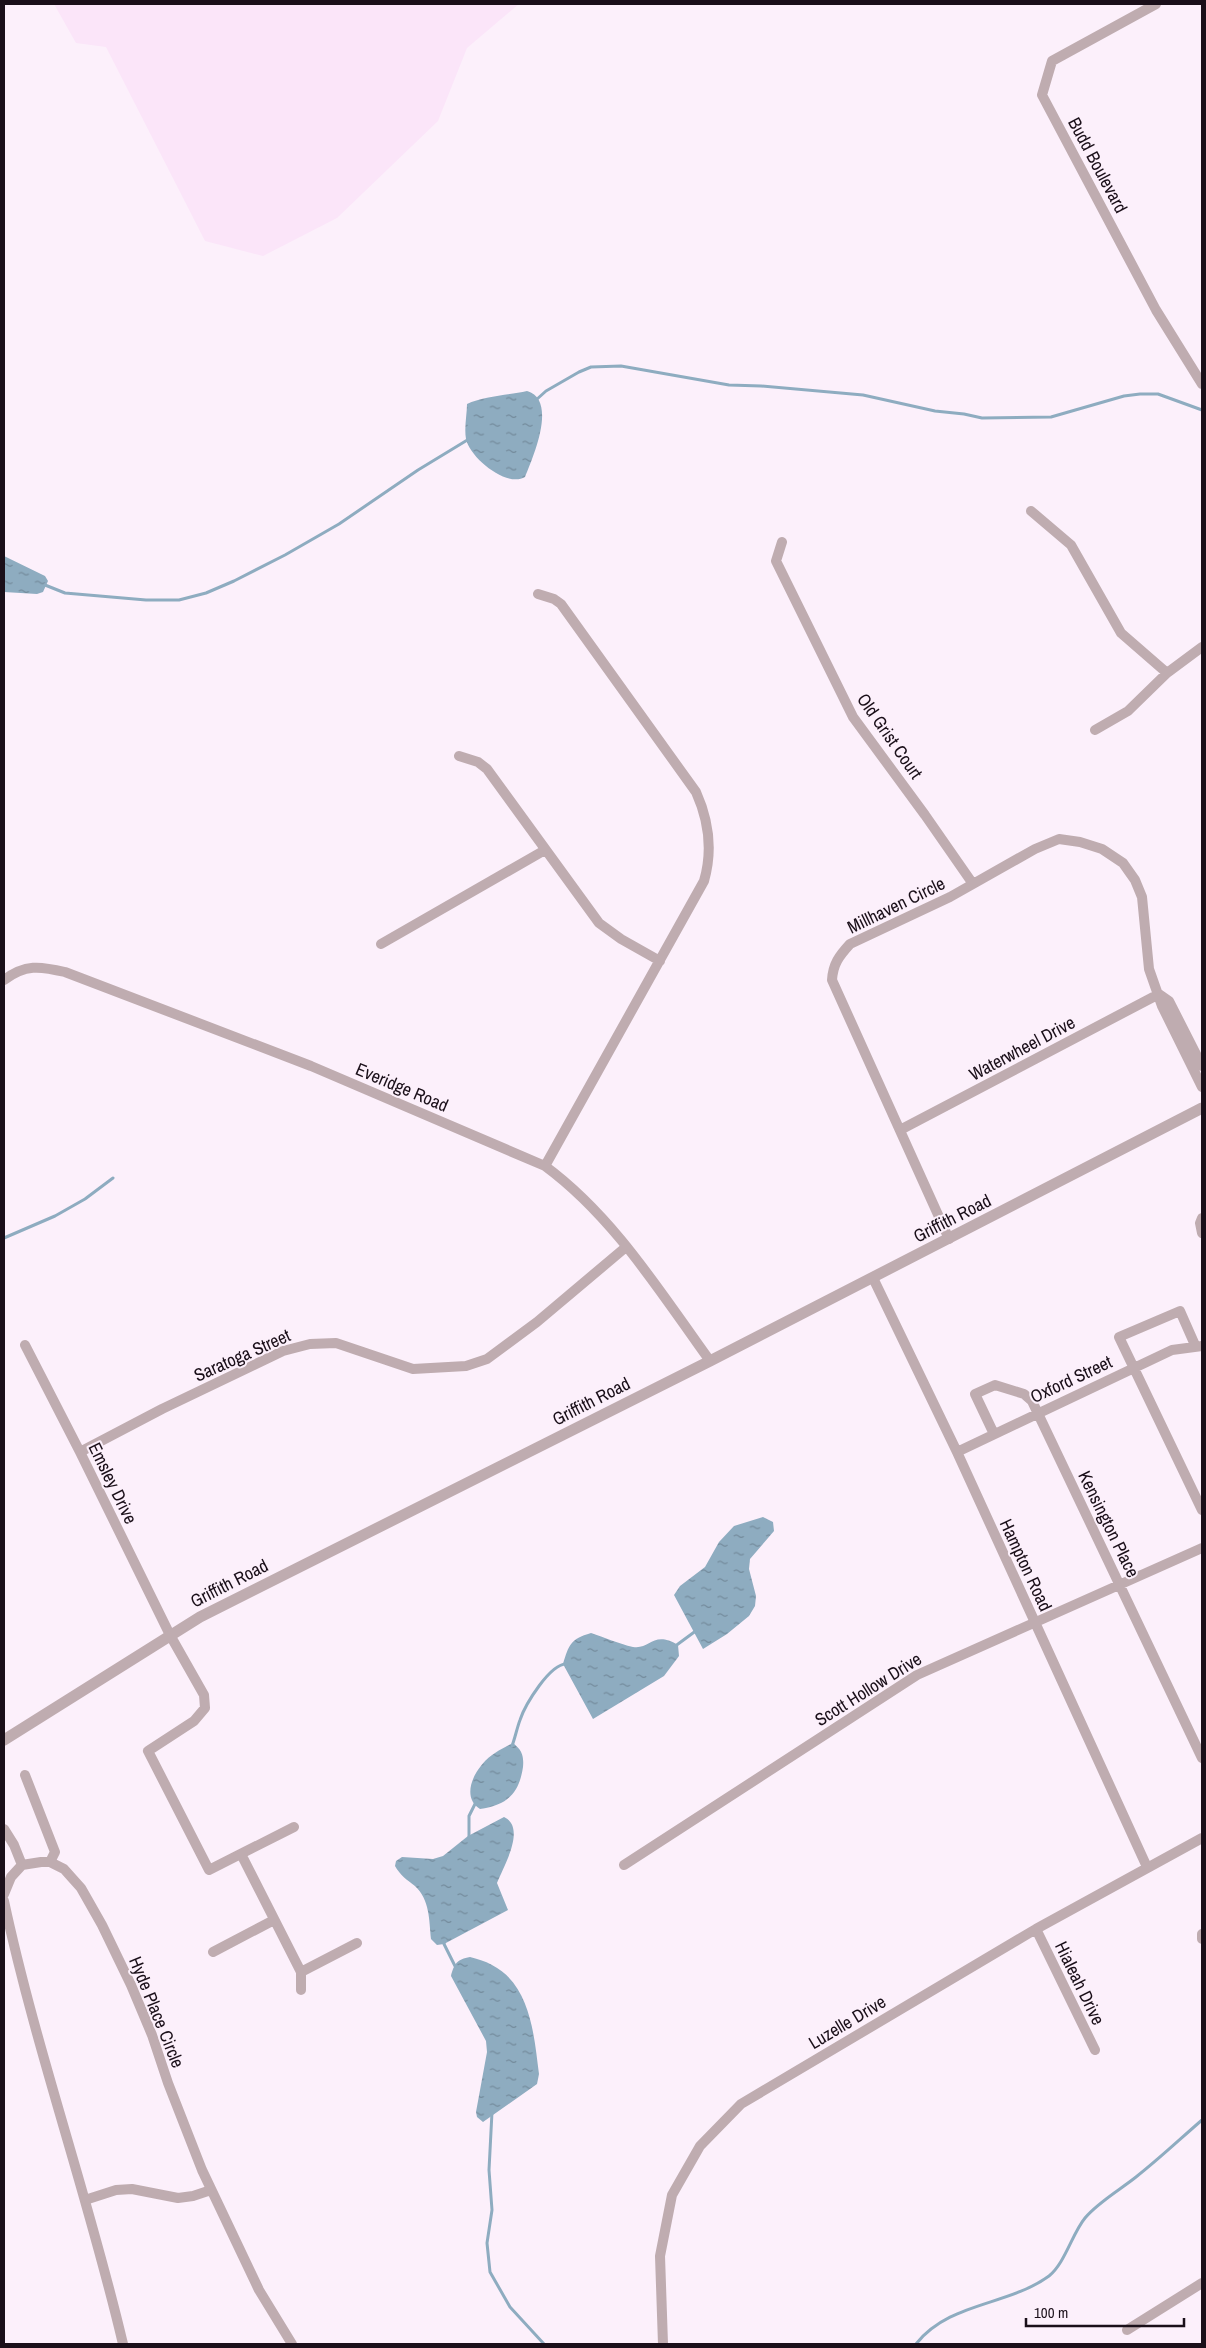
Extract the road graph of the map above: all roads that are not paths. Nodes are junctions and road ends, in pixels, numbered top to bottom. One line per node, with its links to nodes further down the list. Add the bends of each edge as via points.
1 (1156, 4): 2 (street, Budd Boulevard, via 1052,61 1042,95 1156,310)
2 (1202, 384)
3 (1031, 511): 7 (street, via 1071,545 1121,633)
4 (782, 542): 11 (street, Old Grist Court, via 776,561 853,717)
5 (538, 594): 13 (street, via 561,604 696,792 704,809 710,841 707,870)
6 (1202, 647): 7 (street)
7 (1167, 673): 8 (street, via 1128,711)
8 (1095, 730)
9 (458, 756): 10 (street, via 478,762 487,769)
10 (545, 850): 12 (street); 13 (street, via 606,930)
11 (972, 884): 15 (street, Millhaven Circle, via 1059,839 1102,849 1122,863 1135,880 1142,897 1149,968); 19 (street, Millhaven Circle, via 850,944 838,956 833,968 832,980)
12 (381, 944)
13 (660, 961): 20 (street)
14 (4, 980): 20 (street, Everidge Road, via 16,971 40,966 64,972 311,1066)
15 (1159, 994): 16 (street, Millhaven Circle, via 1169,1001); 17 (street, Millhaven Circle); 19 (street, Waterwheel Drive)
16 (1202, 1066)
17 (1202, 1087)
18 (1202, 1108): 23 (street, Griffith Road)
19 (900, 1130): 23 (street, Millhaven Circle)
20 (545, 1166): 24 (street, Everidge Road, via 572,1186)
21 (1202, 1218): 22 (street)
22 (1202, 1233)
23 (949, 1239): 25 (street, Griffith Road)
24 (626, 1247): 28 (street, Everidge Road); 32 (street, Saratoga Street, via 537,1322 487,1359 466,1366 412,1369 336,1344 310,1344 283,1351)
25 (873, 1278): 28 (street, Griffith Road); 33 (street, Hampton Road)
26 (25, 1345): 32 (street, Emsley Drive)
27 (1198, 1345): 29 (street, Oxford Street, via 1172,1350); 29 (street, via 1180,1311 1120,1337)
28 (710, 1361): 38 (street, Griffith Road)
29 (1134, 1367): 30 (street, Oxford Street); 34 (street)
30 (1037, 1413): 31 (street, Oxford Street); 31 (street, Kensington Place, via 1032,1400 1007,1388 995,1385 975,1394); 36 (street, Kensington Place)
31 (994, 1434): 33 (street, Oxford Street)
32 (80, 1452): 38 (street, Emsley Drive)
33 (956, 1452): 37 (street, Hampton Road)
34 (1202, 1510)
35 (1202, 1548): 36 (street, Scott Hollow Drive)
36 (1121, 1584): 37 (street, Scott Hollow Drive); 40 (street, Kensington Place)
37 (1035, 1622): 48 (street, Scott Hollow Drive, via 917,1675); 49 (street, Hampton Road)
38 (170, 1635): 39 (street, Griffith Road); 45 (street, Emsley Drive, via 204,1695 205,1708 194,1721 148,1751 209,1870)
39 (4, 1740)
40 (1202, 1758)
41 (25, 1775): 46 (street, via 55,1852)
42 (294, 1827): 45 (street)
43 (4, 1829): 47 (street)
44 (1202, 1838): 49 (street, Luzelle Drive)
45 (241, 1854): 52 (street)
46 (50, 1862): 47 (street); 61 (street, Hyde Place Circle, via 64,1869 81,1888 102,1925 152,2035)
47 (22, 1865): 50 (street)
48 (624, 1865)
49 (1147, 1867): 53 (street, Luzelle Drive)
50 (5, 1889)
51 (4, 1900): 62 (street, via 44,2061)
52 (274, 1920): 57 (street); 58 (street)
53 (1036, 1929): 60 (street, Hialeah Drive); 67 (street, Luzelle Drive, via 741,2104 700,2146 672,2195 660,2256)
54 (1202, 1934): 55 (street)
55 (1202, 1939)
56 (357, 1943): 58 (street)
57 (213, 1952)
58 (301, 1972): 59 (street)
59 (301, 1990)
60 (1095, 2050)
61 (211, 2190): 62 (street, via 178,2198 132,2189 116,2190); 66 (street, Hyde Place Circle, via 259,2290)
62 (85, 2200): 65 (street)
63 (1202, 2283): 64 (street)
64 (1126, 2330)
65 (123, 2344)
66 (292, 2344)
67 (664, 2344)

